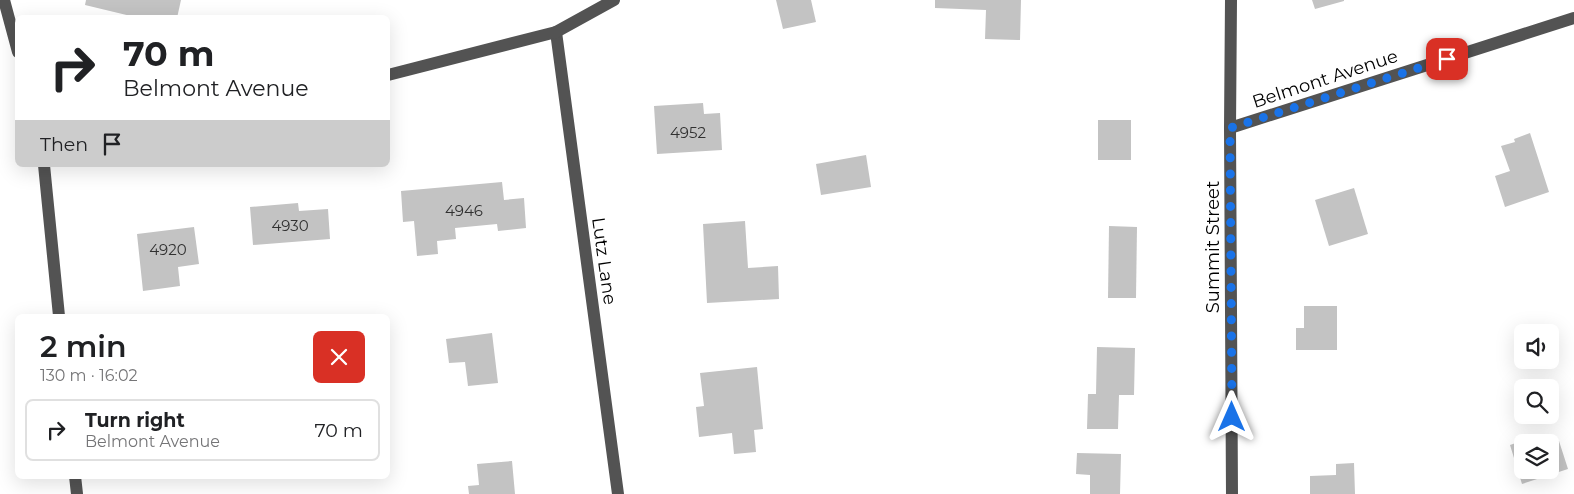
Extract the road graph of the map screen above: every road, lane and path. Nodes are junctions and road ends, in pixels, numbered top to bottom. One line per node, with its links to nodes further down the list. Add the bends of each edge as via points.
1 (4, 0): 6 (street)
2 (614, 0): 5 (street)
3 (1231, 0): 8 (street, Summit Street)
4 (1574, 18): 8 (street, Belmont Avenue)
5 (556, 32): 7 (street); 13 (street, Lutz Lane)
6 (15, 41)
7 (390, 74)
8 (1230, 128): 14 (street, Summit Street)
9 (44, 167): 10 (street)
10 (59, 314)
11 (75, 479): 12 (street)
12 (77, 494)
13 (618, 494)
14 (1232, 494)

